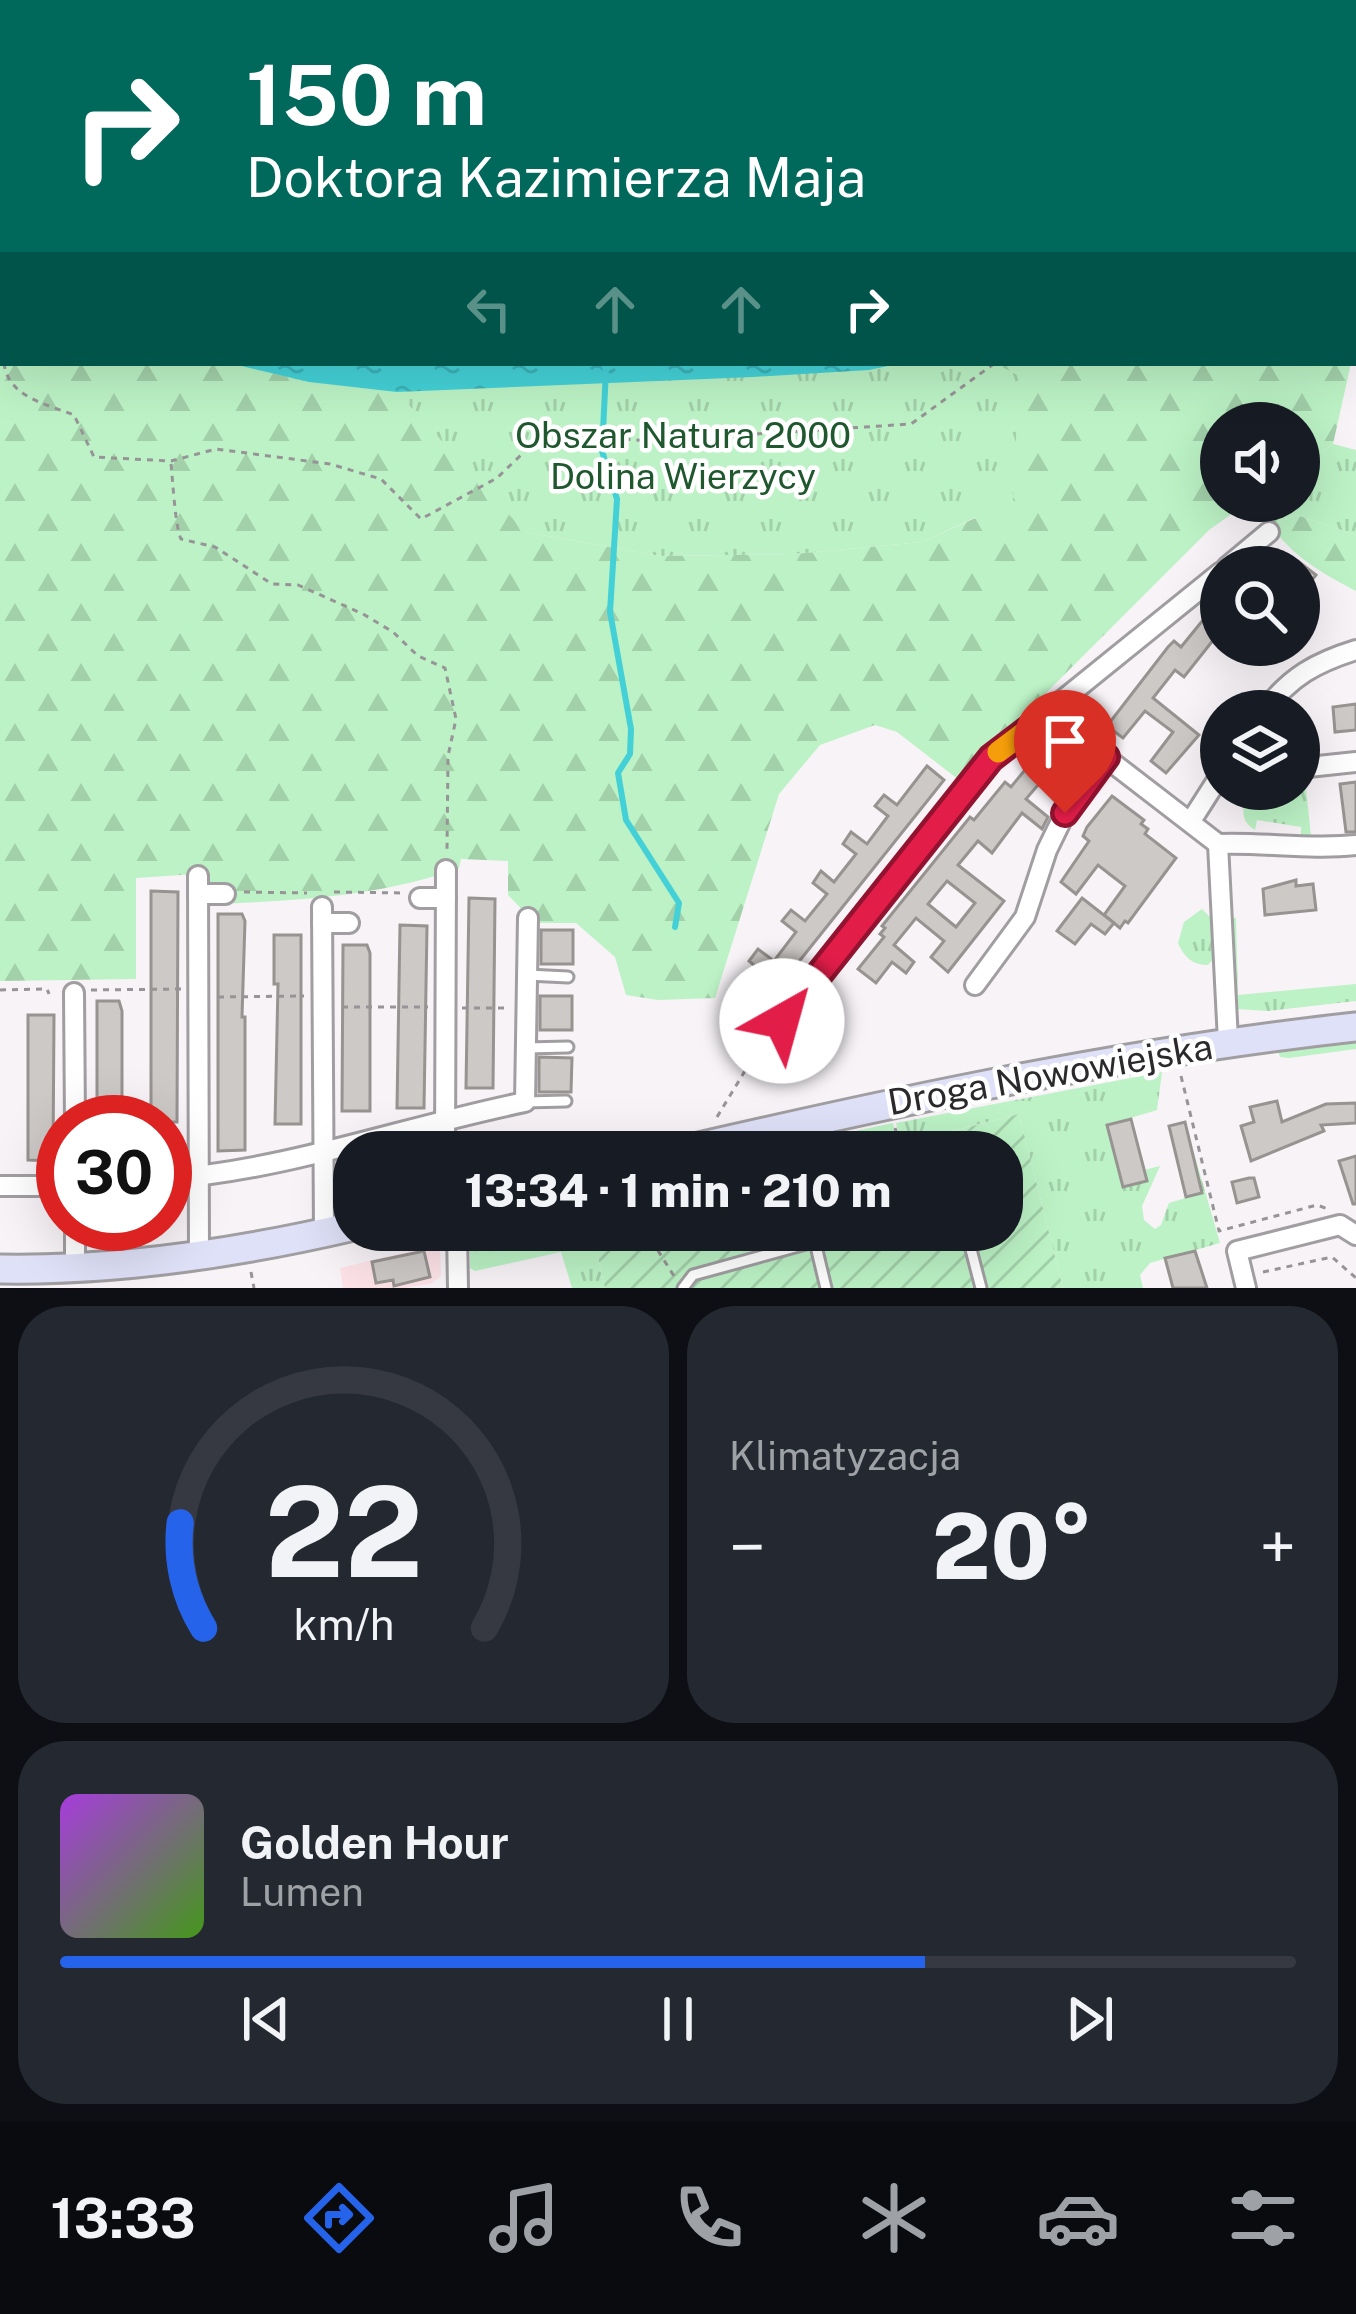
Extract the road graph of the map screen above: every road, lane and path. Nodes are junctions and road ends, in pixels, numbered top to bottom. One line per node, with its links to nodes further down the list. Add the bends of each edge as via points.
1 (3, 366): 3 (path, via 18,391 74,416 94,457)
2 (991, 366): 3 (path, via 911,424 648,441 545,432 497,478 421,519 381,479 330,464 216,449)
3 (171, 461): 17 (path, via 182,539 214,547 272,584 298,585 363,614 446,668 456,719)
4 (1269, 532): 5 (street)
5 (1252, 546)
6 (1200, 589): 9 (street)
7 (1356, 650): 8 (street, via 1316,662)
8 (1280, 690)
9 (1054, 710): 10 (street); 33 (street, via 991,758)
10 (1106, 757): 14 (street); 25 (street, via 1065,813 1024,916)
11 (1356, 762): 12 (street)
12 (1320, 766)
13 (1200, 806): 14 (street)
14 (1191, 820): 15 (street)
15 (1218, 844): 16 (street); 35 (street)
16 (1356, 845)
17 (446, 870): 20 (street)
18 (225, 894): 28 (street, via 198,885)
19 (420, 898): 20 (street)
20 (446, 898): 31 (street)
21 (528, 918): 23 (street)
22 (349, 923): 30 (street, via 322,915)
23 (527, 976): 24 (lane); 32 (street)
24 (568, 977)
25 (975, 985)
26 (0, 990): 29 (path)
27 (79, 993): 28 (path); 29 (street); 39 (street)
28 (199, 993): 30 (path); 50 (street)
29 (49, 994)
30 (322, 1001): 31 (path); 48 (street)
31 (446, 1007): 32 (path); 43 (street)
32 (527, 1008): 37 (street)
33 (782, 1021): 44 (path)
34 (1356, 1027): 35 (street, Droga Nowowiejska)
35 (1228, 1042): 46 (street, Droga Nowowiejska, via 994,1081)
36 (568, 1046): 37 (lane)
37 (526, 1048): 41 (street)
38 (1180, 1070): 53 (path, via 1220,1231 1317,1205)
39 (76, 1095)
40 (566, 1101): 41 (lane)
41 (525, 1102): 43 (street)
42 (893, 1120): 47 (path)
43 (445, 1123): 45 (street); 48 (street)
44 (713, 1123)
45 (445, 1131)
46 (771, 1131)
47 (896, 1131)
48 (322, 1151): 50 (street); 55 (street)
49 (192, 1177): 50 (street)
50 (199, 1177): 63 (street)
51 (0, 1186): 52 (street)
52 (36, 1186)
53 (1342, 1215)
54 (333, 1231): 55 (street)
55 (324, 1233): 63 (street)
56 (1356, 1235): 68 (street, via 1340,1225 1237,1251)
57 (75, 1251): 64 (street)
58 (456, 1251): 69 (street)
59 (659, 1251): 71 (path)
60 (782, 1251): 71 (lane, via 693,1276)
61 (816, 1251): 72 (lane)
62 (971, 1251): 73 (lane)
63 (199, 1256): 64 (street)
64 (75, 1267): 65 (street)
65 (0, 1269)
66 (251, 1270): 70 (path)
67 (1356, 1278): 68 (path, via 1332,1258)
68 (1245, 1282)
69 (454, 1287)
70 (254, 1288)
71 (682, 1288)
72 (826, 1288)
73 (981, 1288)

